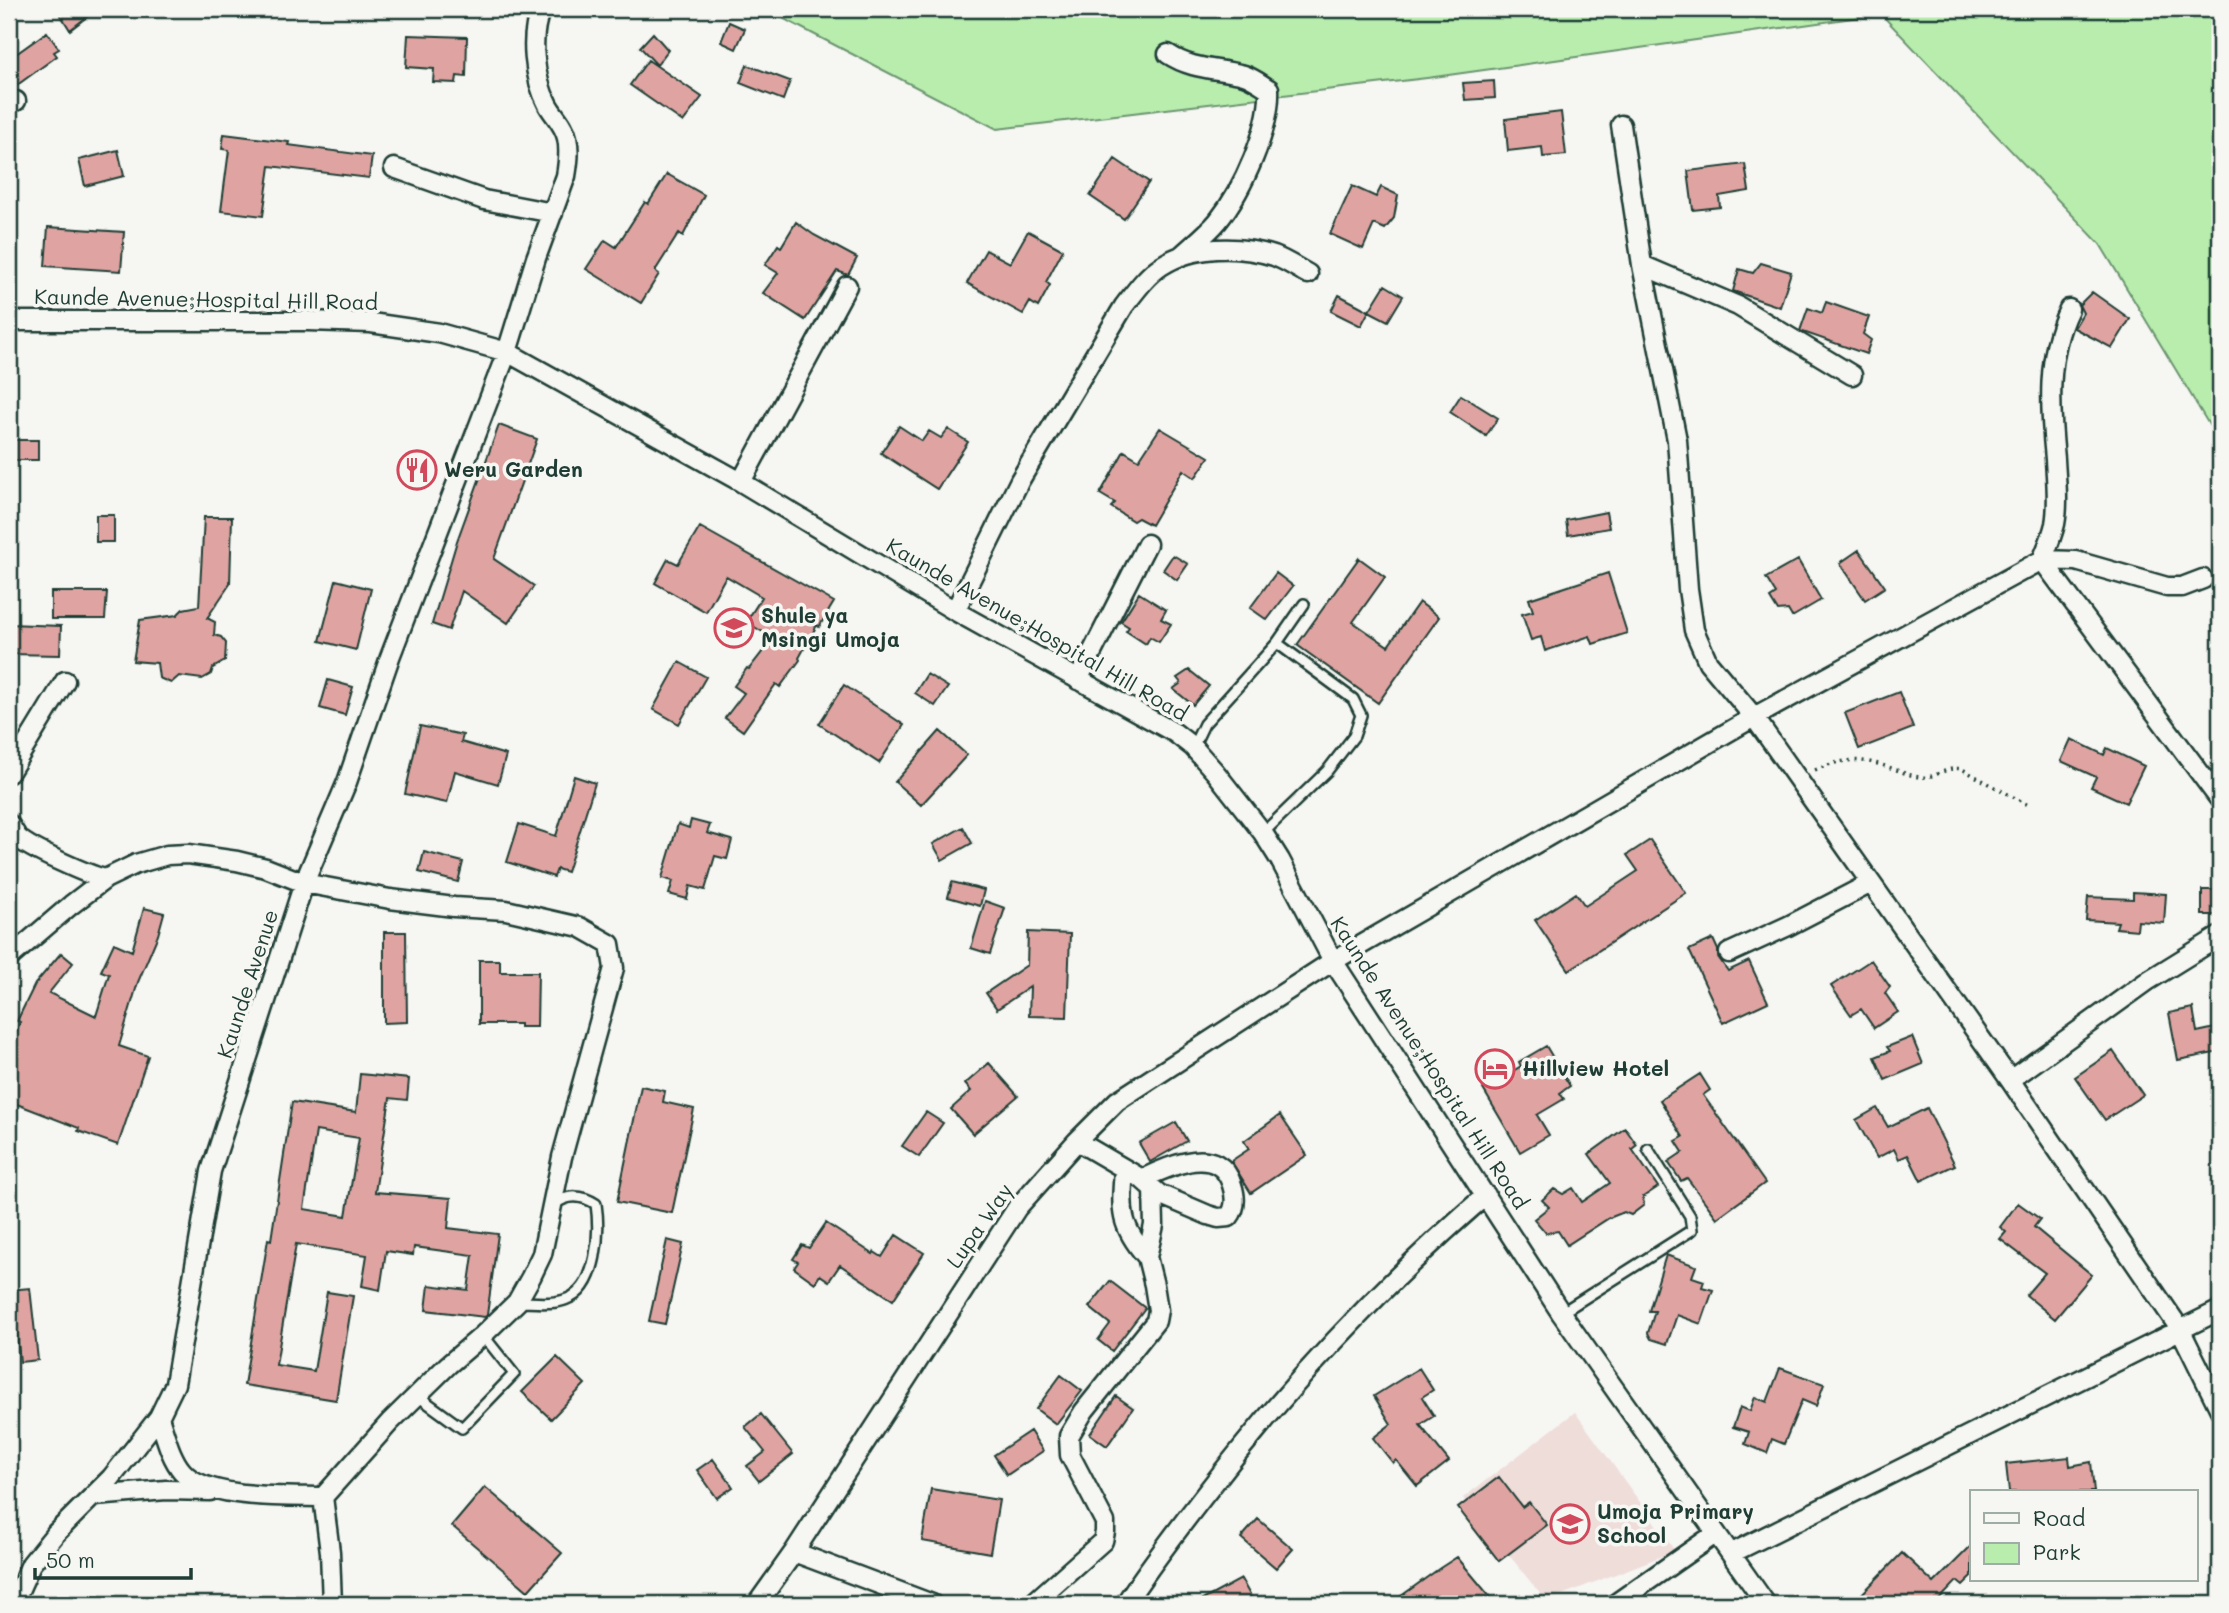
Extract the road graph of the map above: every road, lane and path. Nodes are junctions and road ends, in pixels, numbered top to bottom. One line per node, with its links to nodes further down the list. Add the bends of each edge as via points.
1 (541, 9): 5 (street, Kaunde Avenue, via 536,21 535,59 548,105 567,136 568,152 566,176)
2 (1168, 54): 6 (street, via 1194,67 1247,76 1269,89 1270,102 1255,153 1236,192 1218,221)
3 (1621, 125): 7 (street)
4 (394, 168): 5 (street, via 484,200)
5 (553, 212): 12 (street, Kaunde Avenue)
6 (1179, 257): 8 (street, via 1235,248 1274,256); 19 (street, via 1161,266 1124,306 1020,481)
7 (1642, 265): 13 (street, via 1738,306); 23 (street, via 1677,440 1694,630 1709,662)
8 (1308, 274)
9 (847, 286): 14 (street)
10 (2069, 309): 16 (street, via 2053,361 2050,396 2056,522)
11 (9, 321): 12 (street, Kaunde Avenue;Hospital Hill Road, via 371,323 439,333)
12 (507, 352): 14 (street, Kaunde Avenue;Hospital Hill Road); 32 (street, Kaunde Avenue, via 347,782)
13 (1852, 375)
14 (741, 482): 19 (street, Kaunde Avenue;Hospital Hill Road)
15 (1147, 544): 21 (street)
16 (2042, 560): 17 (street, via 2076,561 2167,587); 23 (street, Lupa Way); 27 (street)
17 (2203, 579)
18 (1304, 604): 20 (lane)
19 (955, 611): 21 (street, Kaunde Avenue;Hospital Hill Road)
20 (1277, 643): 24 (lane, via 1204,724); 30 (lane, via 1353,699 1361,715 1354,736 1327,771)
21 (1078, 680): 24 (street, Kaunde Avenue;Hospital Hill Road)
22 (65, 681): 25 (street)
23 (1754, 717): 26 (street); 37 (street, Lupa Way)
24 (1193, 747): 30 (street, Kaunde Avenue;Hospital Hill Road)
25 (9, 773)
26 (1796, 777): 28 (path, via 1846,760 1869,761 1918,777 1962,769); 33 (street)
27 (2220, 800)
28 (2030, 806)
29 (9, 824): 31 (street, via 19,839 35,849)
30 (1263, 833): 37 (street, Kaunde Avenue;Hospital Hill Road)
31 (105, 879): 32 (street, via 136,864 188,854 266,868); 36 (street)
32 (304, 883): 44 (street, via 441,906 506,910 580,927 610,944 614,968); 53 (street, Kaunde Avenue, via 211,1171 175,1384)
33 (1871, 883): 35 (street); 38 (street)
34 (2220, 936): 38 (street)
35 (1729, 953)
36 (9, 958)
37 (1333, 961): 39 (street, Lupa Way, via 1117,1101); 43 (street, Kaunde Avenue;Hospital Hill Road)
38 (2010, 1080): 49 (street)
39 (1077, 1141): 41 (street); 58 (street, Lupa Way, via 1017,1208)
40 (1648, 1149): 48 (lane, via 1690,1216 1692,1230)
41 (1124, 1169): 42 (street); 45 (street, via 1123,1222)
42 (1147, 1184): 42 (street, via 1218,1218 1229,1217 1234,1210 1230,1179 1224,1169 1206,1159 1179,1164); 45 (street, via 1154,1225)
43 (1486, 1195): 48 (street, Kaunde Avenue;Hospital Hill Road); 65 (street, via 1410,1263 1316,1360 1229,1463)
44 (552, 1207): 46 (street, via 542,1254); 46 (lane, via 570,1196 596,1203 596,1254 587,1281 567,1300)
45 (1147, 1257): 64 (street, via 1158,1310 1156,1321 1069,1436 1070,1455 1105,1522 1103,1541)
46 (517, 1302): 50 (street)
47 (2220, 1310): 49 (street)
48 (1561, 1313): 57 (street, Kaunde Avenue;Hospital Hill Road)
49 (2180, 1329): 52 (street); 59 (street)
50 (482, 1335): 51 (street); 51 (lane, via 514,1374 462,1428)
51 (418, 1395): 56 (street)
52 (2220, 1409)
53 (159, 1417): 54 (street, via 183,1473); 55 (street, Kaunde Avenue)
54 (224, 1492): 55 (street); 56 (street)
55 (95, 1496): 60 (street, Kaunde Avenue, via 31,1564)
56 (323, 1497): 61 (street)
57 (1715, 1534): 59 (street, Kaunde Avenue;Hospital Hill Road); 66 (street)
58 (794, 1552): 62 (street, Lupa Way); 63 (street)
59 (1732, 1553): 67 (street, Kaunde Avenue;Hospital Hill Road)
60 (13, 1604)
61 (332, 1604)
62 (757, 1604)
63 (932, 1604)
64 (1032, 1604)
65 (1125, 1604)
66 (1615, 1604)
67 (1766, 1604)

